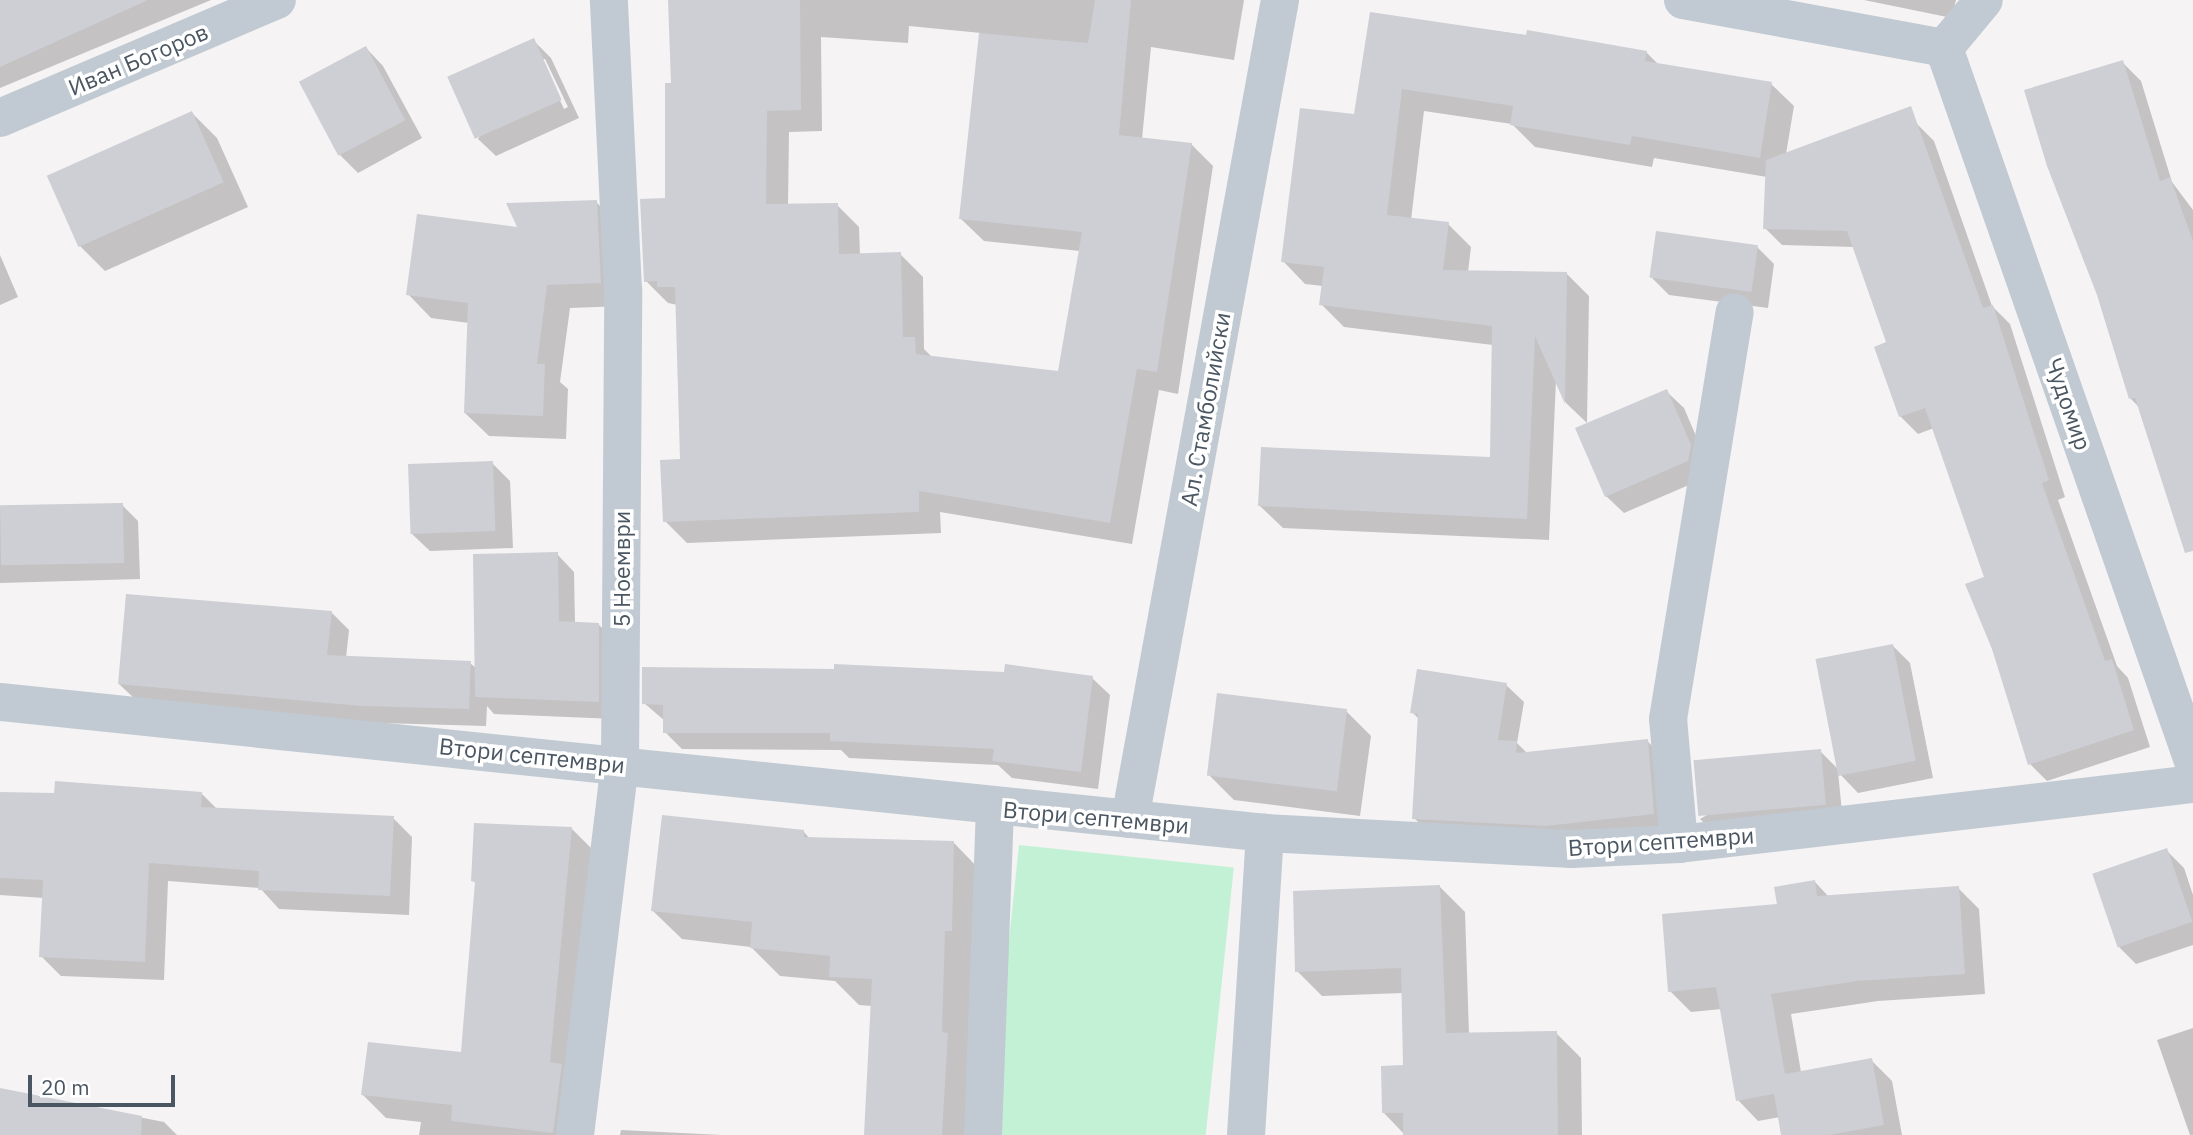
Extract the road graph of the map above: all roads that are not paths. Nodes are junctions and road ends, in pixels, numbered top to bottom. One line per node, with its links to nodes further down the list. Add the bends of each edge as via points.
1 (277, 0): 7 (street, Иван Богоров)
2 (609, 0): 11 (street, 5 Ноември, via 623,290)
3 (1280, 0): 14 (street, Ал. Стамболийски)
4 (1683, 0): 6 (street)
5 (1984, 0): 6 (street)
6 (1944, 48): 10 (street, Чудомир)
7 (0, 118)
8 (1735, 312): 16 (street, via 1668,719)
9 (0, 702): 11 (street, Втори септември)
10 (2193, 761)
11 (620, 764): 13 (street, Втори септември); 17 (street, 5 Ноември)
12 (2193, 784): 16 (street, Втори септември)
13 (995, 808): 14 (street, Втори септември); 18 (street)
14 (1130, 819): 15 (street, Втори септември)
15 (1265, 833): 16 (street, Втори септември, via 1572,849); 19 (street)
16 (1679, 844)
17 (575, 1135)
18 (983, 1135)
19 (1246, 1135)

